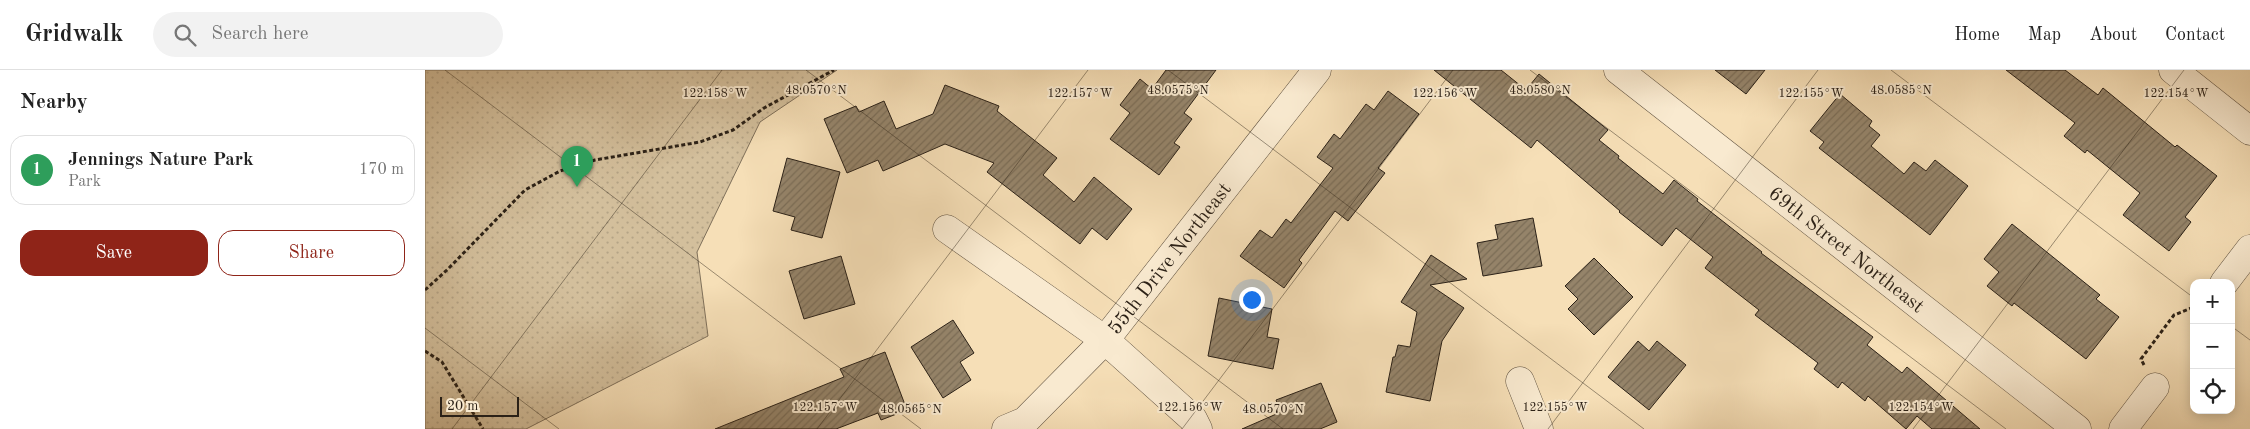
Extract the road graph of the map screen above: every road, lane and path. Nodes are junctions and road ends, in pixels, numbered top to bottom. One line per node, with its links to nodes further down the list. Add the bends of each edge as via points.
1 (835, 70): 9 (path, via 764,108 733,130 701,142 595,160 560,171 525,190)
2 (1317, 70): 11 (street, 55th Drive Northeast)
3 (1618, 70): 19 (street, 69th Street Northeast)
4 (2173, 70): 5 (street)
5 (2250, 131)
6 (947, 229): 11 (street)
7 (2250, 249): 8 (street)
8 (2227, 279)
9 (425, 290)
10 (2190, 309): 14 (path, via 2174,315 2141,359)
11 (1105, 340): 16 (street, 55th Drive Northeast, via 1025,421); 17 (street, via 1193,419)
12 (425, 350): 15 (path, via 442,362)
13 (1520, 381): 18 (street)
14 (2155, 387): 20 (street)
15 (483, 429)
16 (1007, 429)
17 (1198, 429)
18 (1539, 429)
19 (2077, 429)
20 (2123, 429)

